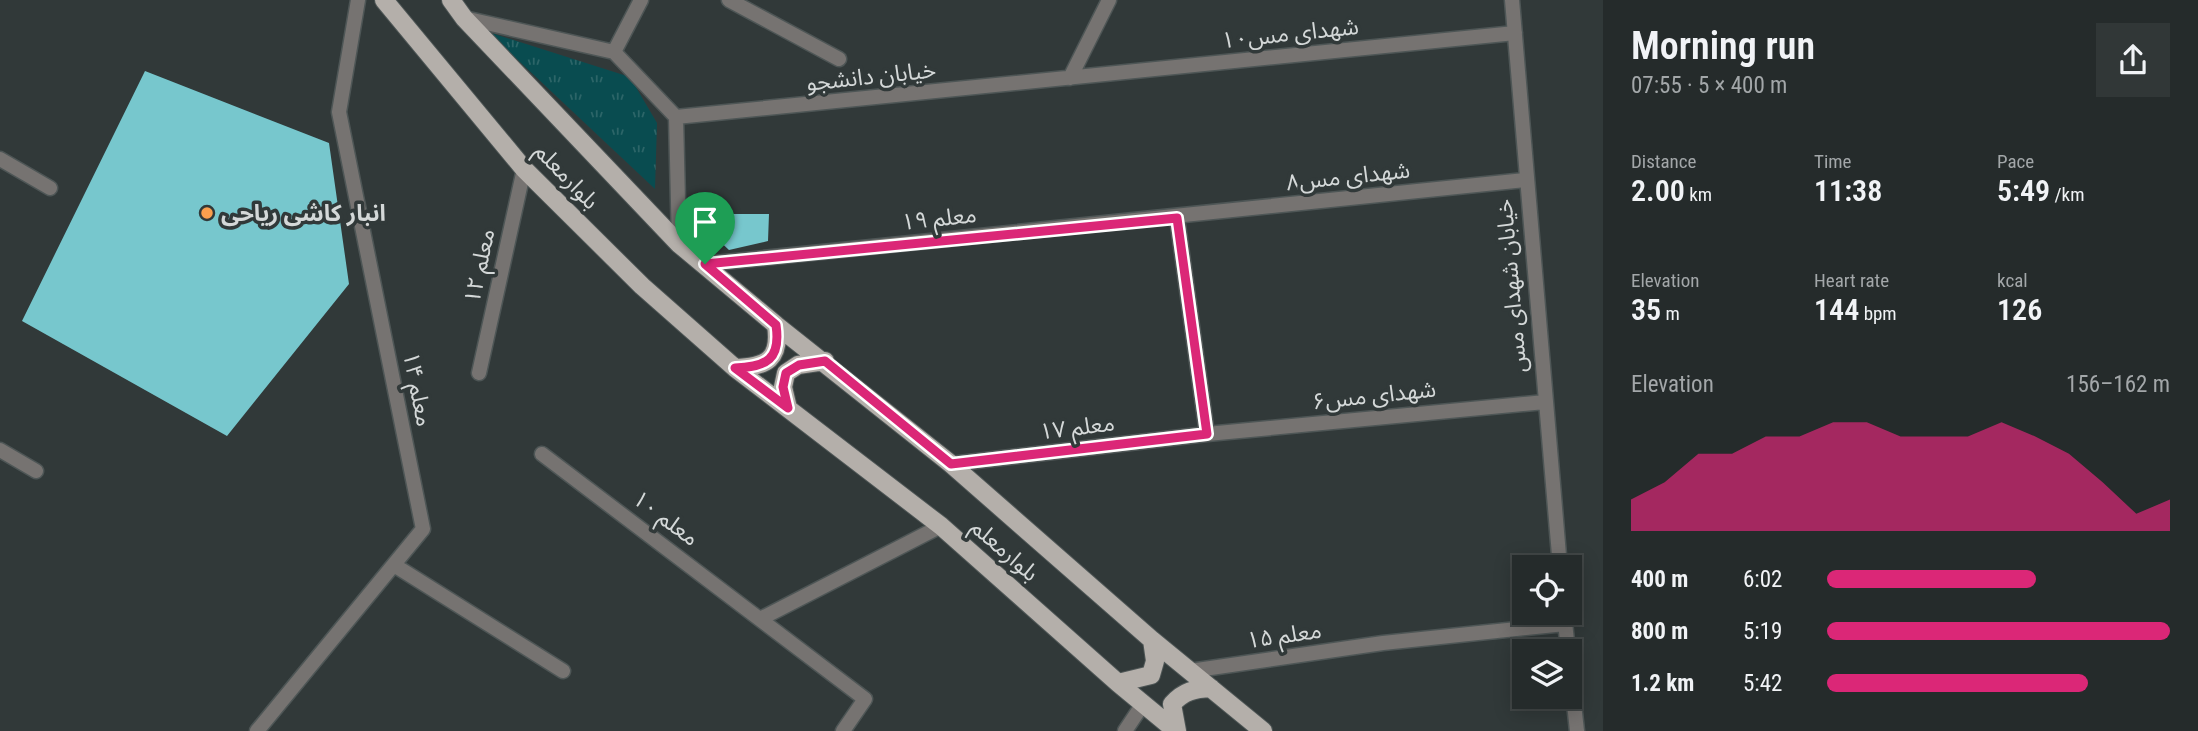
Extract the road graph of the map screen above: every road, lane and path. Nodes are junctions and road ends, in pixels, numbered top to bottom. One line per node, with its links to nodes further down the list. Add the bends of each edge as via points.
1 (358, 0): 34 (street, معلم ۱۴, via 339,112 423,529)
2 (384, 0): 15 (main road, بلوارمعلم)
3 (451, 0): 8 (main road, بلوارمعلم)
4 (642, 0): 10 (street)
5 (729, 0): 11 (street)
6 (1109, 0): 12 (street)
7 (1512, 0): 9 (street, خیابان شهدای مس)
8 (464, 18): 10 (street); 19 (main road, بلوارمعلم)
9 (1515, 33): 12 (street, شهدای مس۱۰); 16 (street, خیابان شهدای مس)
10 (614, 52): 13 (street)
11 (839, 59)
12 (1070, 78): 13 (street, خیابان دانشجو)
13 (676, 117): 19 (street)
14 (0, 159): 17 (street)
15 (524, 169): 23 (main road, بلوارمعلم, via 642,286); 24 (street, معلم ۱۲)
16 (1525, 180): 18 (street, شهدای مس۸); 25 (street, خیابان شهدای مس)
17 (50, 188)
18 (1177, 218): 20 (street, معلم ۱۹); 27 (street)
19 (679, 244): 20 (main road, بلوارمعلم)
20 (705, 264): 21 (main road, بلوارمعلم)
21 (776, 325): 22 (main road, بلوارمعلم); 23 (main road, via 779,344 768,361 757,367)
22 (825, 361): 26 (main road, via 799,365 786,373 783,387); 30 (main road, بلوارمعلم)
23 (735, 368): 26 (main road, بلوارمعلم)
24 (479, 373)
25 (1545, 402): 27 (street, شهدای مس۶); 33 (street, خیابان شهدای مس)
26 (788, 408): 32 (main road, بلوارمعلم)
27 (1207, 434): 30 (street, معلم ۱۷)
28 (0, 450): 31 (street)
29 (542, 454): 35 (street, معلم ۱۰)
30 (951, 464): 37 (main road, بلوارمعلم)
31 (36, 471)
32 (941, 526): 35 (street); 40 (main road, بلوارمعلم)
33 (1559, 555)
34 (394, 565): 38 (street); 44 (street, معلم ۱۴)
35 (762, 618): 45 (street, معلم ۱۰, via 865,699)
36 (1513, 625): 39 (street, معلم ۱۵)
37 (1152, 640): 39 (main road, بلوارمعلم); 40 (main road, via 1155,661 1151,675)
38 (563, 671)
39 (1190, 671): 41 (main road, بلوارمعلم)
40 (1118, 683): 42 (main road, بلوارمعلم)
41 (1211, 688): 47 (main road, بلوارمعلم, via 1181,694 1172,704); 48 (main road, بلوارمعلم)
42 (1143, 704): 46 (street); 47 (main road, بلوارمعلم)
43 (1575, 709): 49 (street)
44 (257, 731)
45 (843, 731)
46 (1125, 731)
47 (1176, 731)
48 (1263, 731)
49 (1577, 731)

